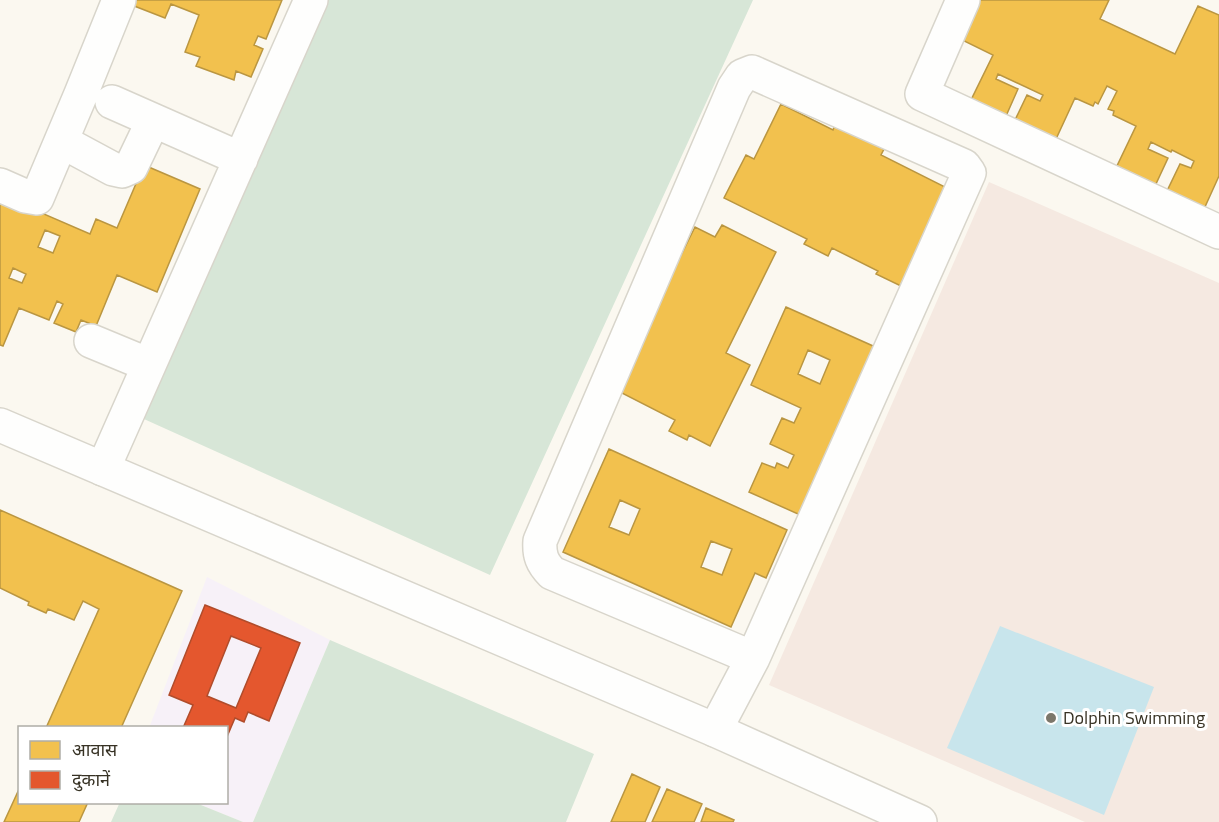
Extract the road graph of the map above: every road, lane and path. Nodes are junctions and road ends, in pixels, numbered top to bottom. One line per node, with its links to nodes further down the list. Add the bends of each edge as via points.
1 (119, 0): 6 (street)
2 (311, 0): 7 (street)
3 (963, 0): 9 (street, via 922,94)
4 (112, 102): 5 (street)
5 (153, 121): 6 (street, via 131,167 122,171); 7 (street)
6 (61, 141): 8 (street, via 37,198)
7 (241, 159): 11 (street)
8 (0, 185)
9 (1219, 232)
10 (91, 341): 11 (street)
11 (148, 365): 13 (street)
12 (0, 425): 13 (street)
13 (103, 469): 15 (street)
14 (753, 658): 14 (street, via 969,173 964,166 752,72 742,76 734,88 540,541 539,555 552,573); 15 (street)
15 (715, 730): 16 (street)
16 (920, 822)

